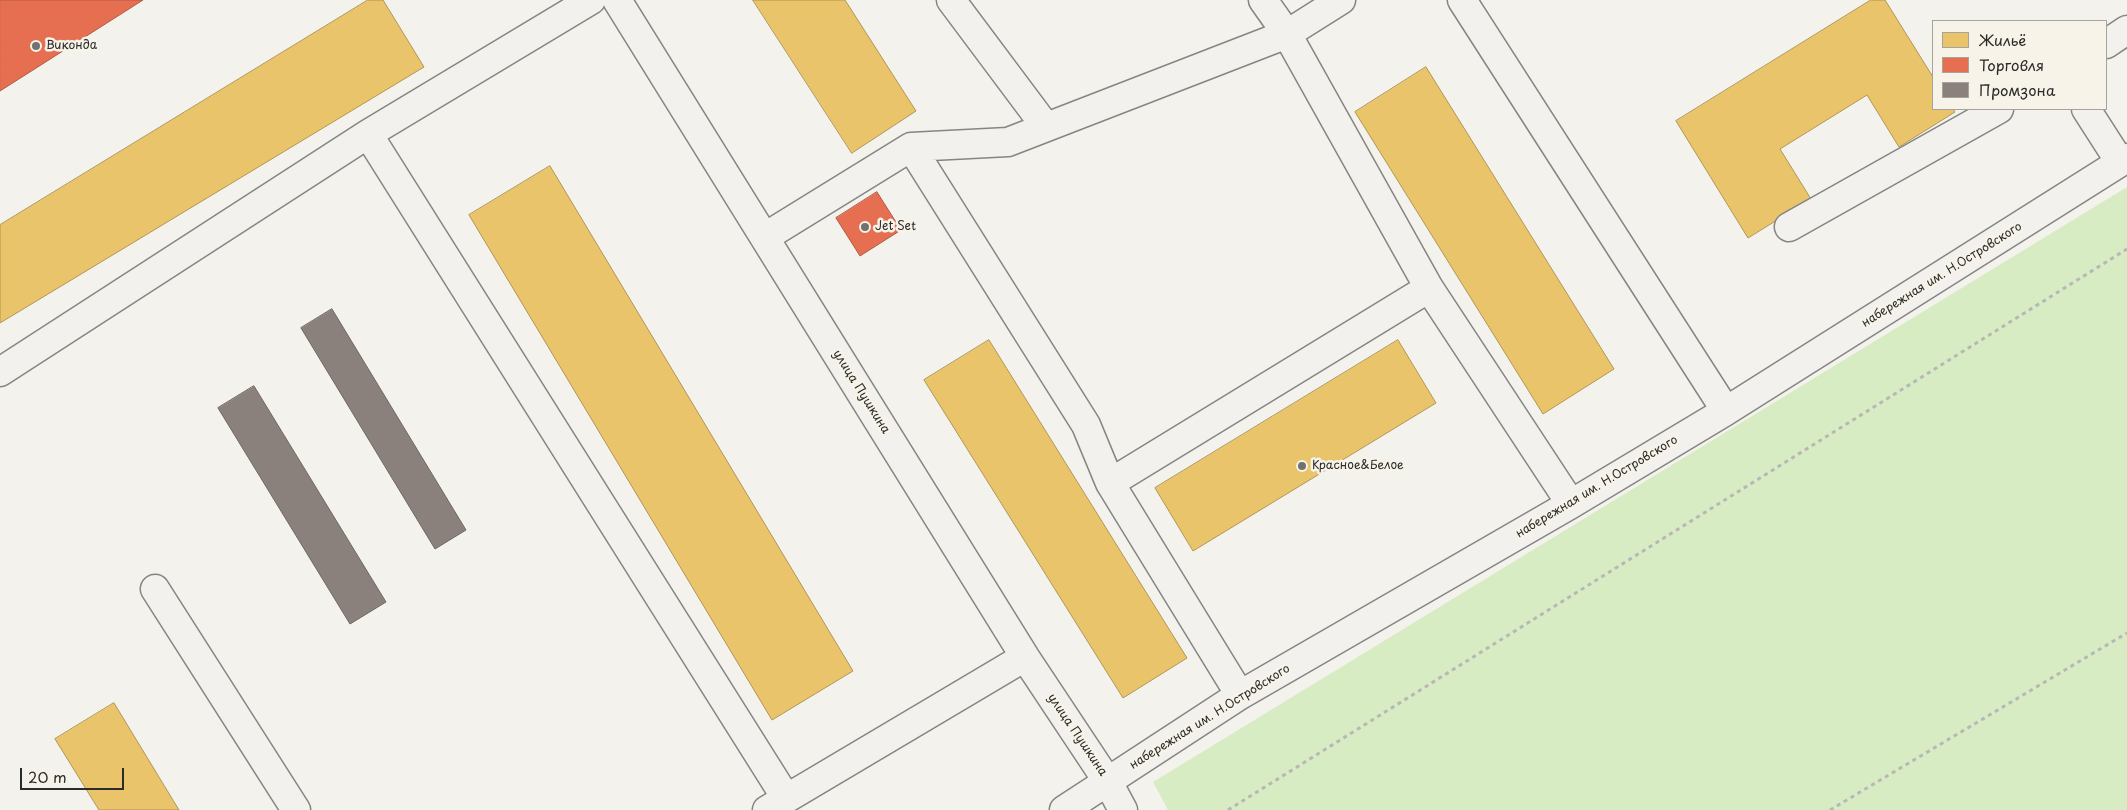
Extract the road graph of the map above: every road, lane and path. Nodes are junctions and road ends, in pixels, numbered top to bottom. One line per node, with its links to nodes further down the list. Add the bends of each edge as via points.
1 (591, 0): 13 (street)
2 (617, 0): 17 (street, улица Пушкина)
3 (951, 0): 12 (street)
4 (1263, 0): 8 (street)
5 (1341, 0): 8 (street)
6 (1462, 0): 21 (street)
7 (2127, 30): 9 (street)
8 (1287, 34): 12 (street); 19 (street)
9 (2107, 43)
10 (1997, 110): 16 (street)
11 (2087, 110): 15 (street)
12 (1046, 127): 14 (street, via 1008,142)
13 (368, 134): 20 (street); 29 (street)
14 (911, 147): 17 (street); 22 (street, via 1086,425)
15 (2124, 160): 21 (street, набережная им. Н.Островского)
16 (1789, 227)
17 (765, 237): 26 (street, улица Пушкина)
18 (2127, 249): 33 (path)
19 (1429, 288): 22 (street); 23 (street)
20 (0, 372)
21 (1726, 411): 23 (street, набережная им. Н.Островского)
22 (1110, 483): 27 (street)
23 (1571, 504): 27 (street, набережная им. Н.Островского)
24 (155, 589): 30 (street)
25 (2127, 633): 34 (path)
26 (1025, 657): 28 (street, улица Пушкина); 29 (street)
27 (1240, 695): 28 (street, набережная им. Н.Островского)
28 (1108, 782): 31 (street, набережная им. Н.Островского); 32 (street, улица Пушкина)
29 (776, 804)
30 (296, 810)
31 (1064, 810)
32 (1123, 810)
33 (1228, 810)
34 (1830, 810)

